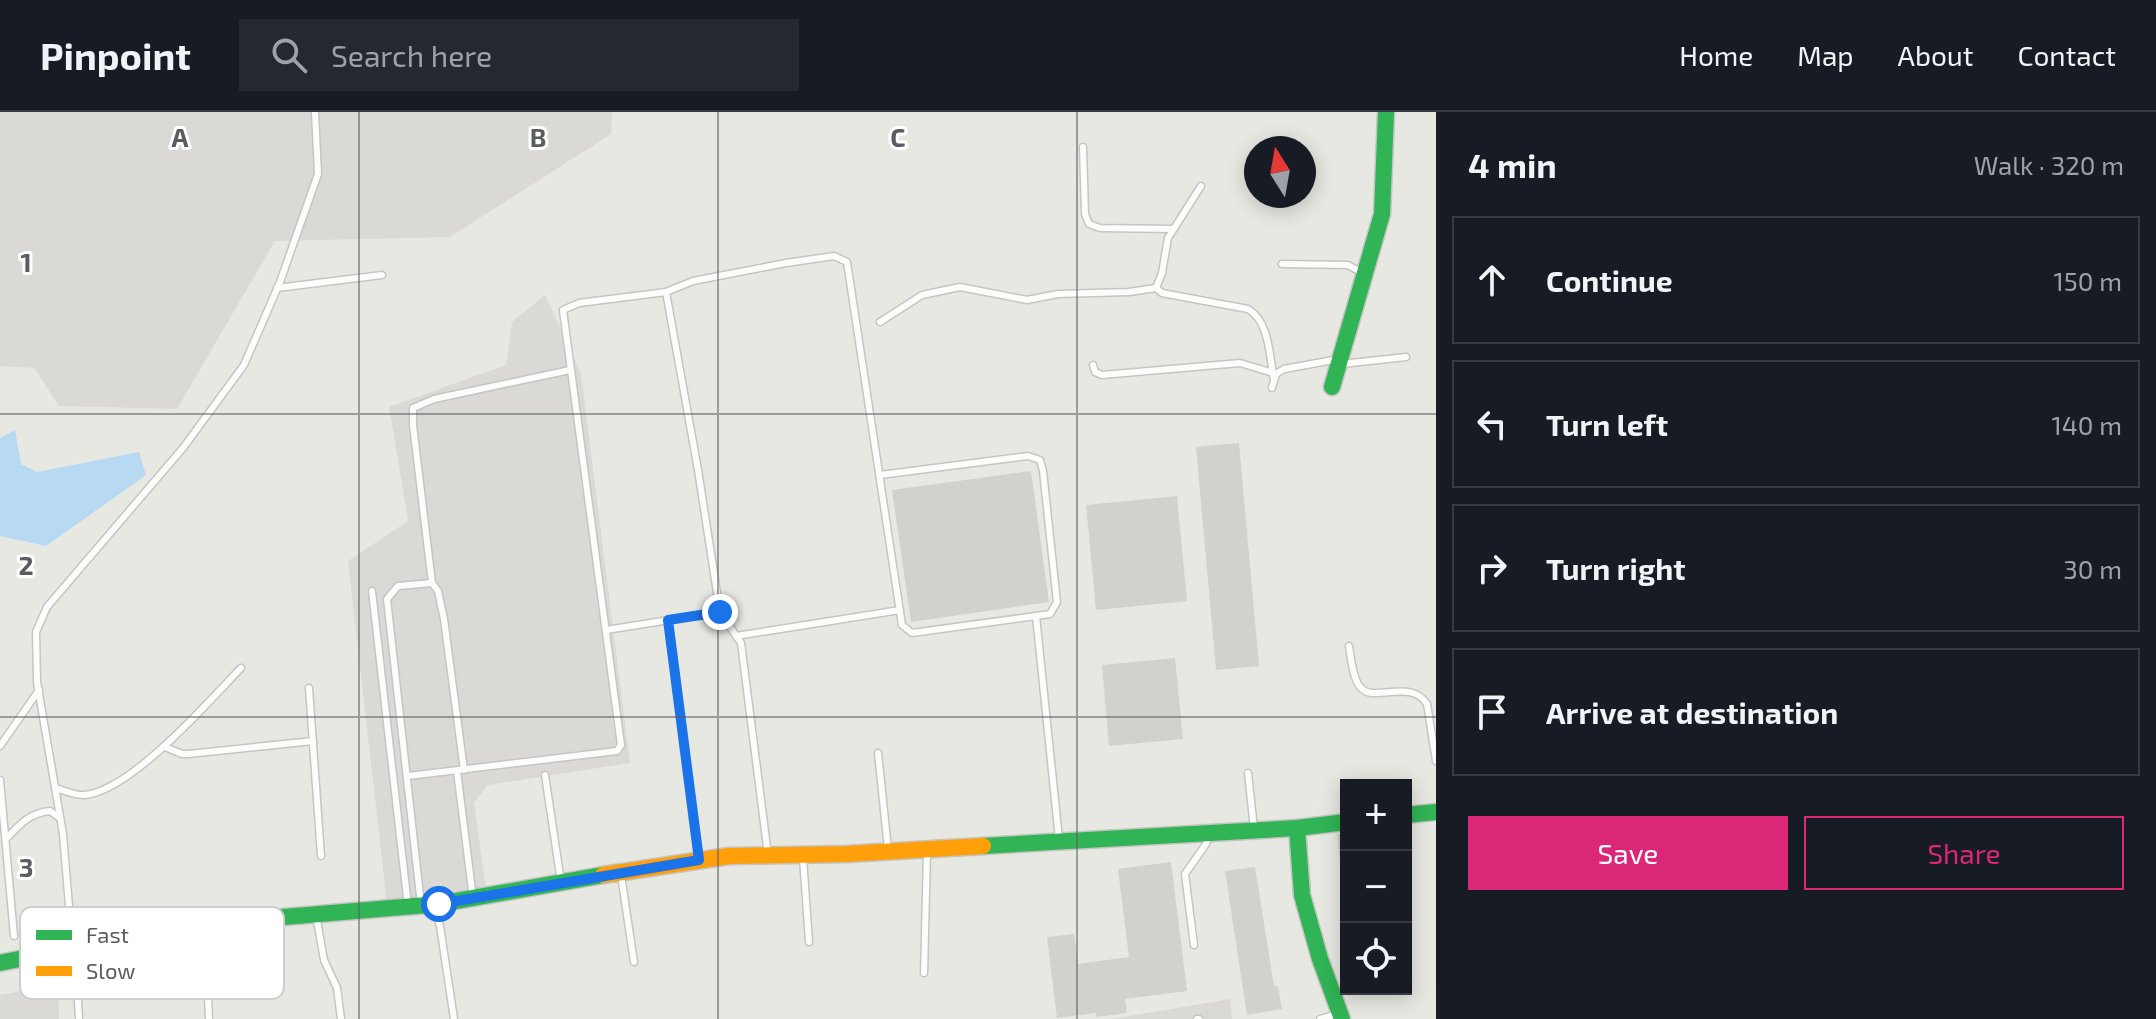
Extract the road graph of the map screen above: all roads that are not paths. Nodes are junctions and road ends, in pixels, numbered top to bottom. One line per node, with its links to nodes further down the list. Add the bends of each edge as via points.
1 (315, 112): 9 (lane, via 318,174)
2 (1386, 112): 7 (street, via 1382,214)
3 (1083, 147): 5 (lane, via 1089,224)
4 (1201, 186): 5 (lane)
5 (1172, 229): 10 (lane)
6 (1282, 264): 7 (lane, via 1348,265)
7 (1364, 274): 14 (street)
8 (382, 275): 9 (lane)
9 (277, 288): 32 (lane, via 244,365 212,412 47,607 36,632)
10 (1156, 288): 12 (lane, via 1027,300 960,287 922,295); 17 (lane, via 1256,314)
11 (666, 292): 16 (lane, via 579,303 563,310); 20 (lane, via 693,281 786,263 834,256 847,262); 24 (lane)
12 (880, 322)
13 (1406, 357): 14 (lane)
14 (1339, 362): 17 (lane, via 1284,369); 18 (street)
15 (1093, 365): 17 (lane, via 1102,375 1240,363)
16 (570, 370): 21 (lane, via 413,408); 27 (lane)
17 (1274, 376): 19 (lane)
18 (1332, 387)
19 (1272, 388)
20 (880, 475): 23 (lane); 25 (lane, via 1028,456 1040,460 1057,602 1050,614)
21 (432, 583): 38 (lane, via 444,619); 41 (lane, via 398,586 387,599)
22 (372, 591): 62 (lane)
23 (900, 610): 25 (lane, via 902,625 912,633); 28 (lane)
24 (720, 612): 26 (lane); 28 (lane)
25 (1036, 616): 52 (lane)
26 (668, 620): 27 (lane); 58 (lane)
27 (606, 630): 38 (lane, via 621,731 617,751)
28 (736, 636): 56 (lane)
29 (1349, 646): 37 (lane, via 1363,691 1411,691 1423,697)
30 (241, 668): 35 (lane)
31 (309, 688): 33 (lane)
32 (39, 689): 34 (lane); 43 (lane)
33 (313, 741): 35 (lane, via 188,754); 57 (lane)
34 (0, 746)
35 (165, 747): 43 (lane, via 116,783 84,796)
36 (878, 753): 54 (lane)
37 (1436, 761)
38 (461, 771): 41 (lane); 61 (lane)
39 (1248, 773): 49 (lane)
40 (545, 775): 60 (lane)
41 (408, 776): 62 (lane)
42 (0, 780): 51 (lane)
43 (55, 788): 46 (lane)
44 (1436, 812): 45 (street)
45 (1412, 814)
46 (60, 818): 51 (lane, via 50,811 35,814); 63 (lane)
47 (1340, 823): 48 (street)
48 (1297, 828): 49 (street); 75 (street, via 1302,895)
49 (1254, 830): 50 (street)
50 (1209, 833): 52 (street); 68 (lane, via 1185,874)
51 (6, 839): 66 (lane)
52 (1059, 841): 53 (street)
53 (927, 848): 54 (street); 72 (lane)
54 (889, 851): 55 (street)
55 (802, 854): 56 (street); 67 (lane)
56 (768, 855): 58 (street)
57 (321, 856)
58 (699, 860): 59 (street)
59 (621, 872): 60 (street); 70 (lane)
60 (561, 882): 61 (street)
61 (473, 898): 62 (street)
62 (421, 906): 64 (street); 79 (lane, via 440,926)
63 (69, 907)
64 (316, 915): 65 (street); 78 (lane)
65 (284, 918)
66 (14, 936)
67 (809, 942)
68 (1194, 945)
69 (20, 959): 71 (street)
70 (634, 962)
71 (0, 963)
72 (924, 973)
73 (78, 999): 76 (lane)
74 (208, 999): 77 (lane)
75 (1341, 1016): 80 (lane)
76 (79, 1019)
77 (209, 1019)
78 (341, 1019)
79 (454, 1019)
80 (1320, 1019)

